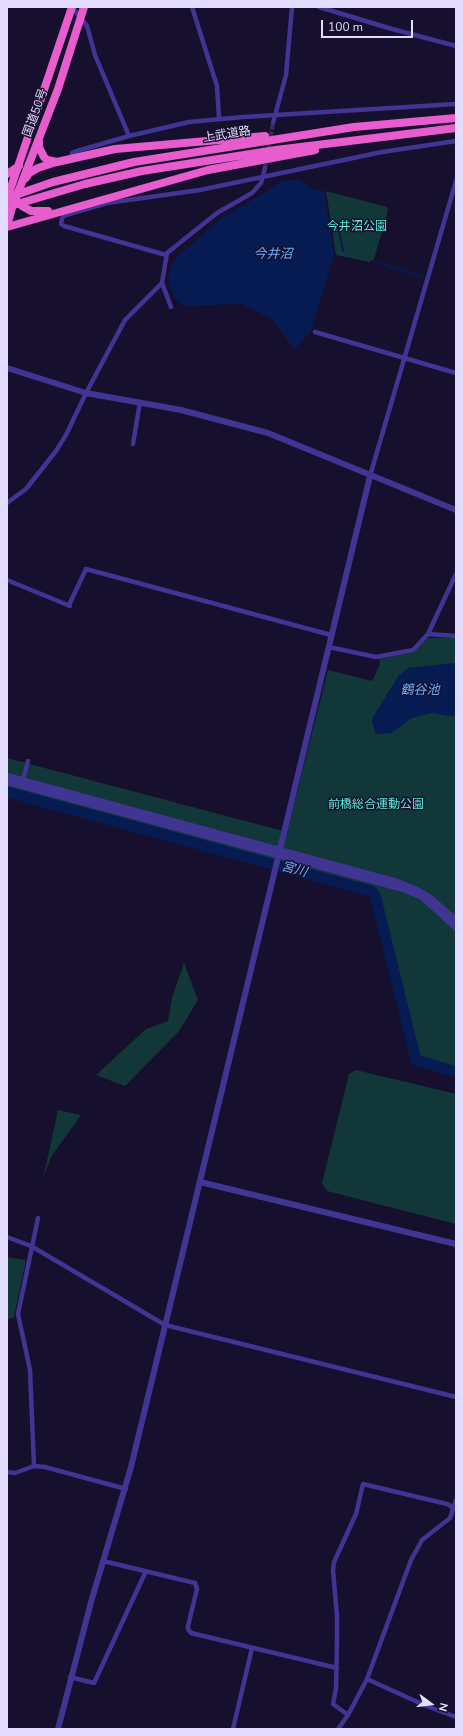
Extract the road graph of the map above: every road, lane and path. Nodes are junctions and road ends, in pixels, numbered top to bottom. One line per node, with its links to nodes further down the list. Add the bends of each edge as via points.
1 (72, 7): 6 (street); 21 (highway, 国道50号)
2 (84, 7): 6 (highway, 国道50号)
3 (192, 7): 11 (street, via 217,86)
4 (292, 7): 9 (street, via 286,75)
5 (319, 7): 7 (street)
6 (80, 17): 15 (street, via 87,26 95,55); 16 (highway, 国道50号, via 58,90)
7 (456, 46)
8 (456, 104): 9 (street)
9 (275, 115): 11 (street); 12 (street)
10 (456, 118): 14 (highway, 上武道路, via 369,125)
11 (219, 119): 15 (street, via 174,125)
12 (273, 122)
13 (456, 128): 18 (highway, 上武道路)
14 (303, 135): 19 (highway, via 131,147); 27 (highway, 上武道路, via 134,162 53,182)
15 (129, 136): 19 (street, via 77,151 72,153)
16 (39, 141): 20 (highway, via 44,157); 26 (highway, 国道50号)
17 (456, 141): 24 (street, via 382,152)
18 (336, 143): 27 (highway, 上武道路, via 142,171 34,198); 28 (highway, via 310,151 208,170)
19 (72, 158): 20 (highway)
20 (57, 162): 26 (highway, via 38,168 29,174)
21 (19, 166): 23 (highway); 27 (highway, 国道50号)
22 (265, 168): 24 (street)
23 (7, 174)
24 (263, 177): 28 (street, via 200,190); 32 (street, via 252,194 218,213)
25 (456, 181): 36 (street)
26 (22, 185): 27 (highway, 国道50号)
27 (9, 199): 29 (highway, via 31,211 65,207); 30 (highway); 31 (highway, 国道50号)
28 (98, 203): 29 (highway); 32 (street, via 66,215 62,218 62,224)
29 (69, 209): 31 (highway)
30 (7, 218)
31 (7, 227)
32 (166, 255): 33 (street)
33 (162, 283): 34 (street); 39 (street, via 125,320)
34 (171, 307)
35 (316, 332): 36 (street)
36 (404, 357): 38 (street); 42 (street)
37 (7, 368): 39 (street)
38 (456, 373)
39 (86, 393): 40 (street); 43 (street, via 66,435 45,467 26,488)
40 (140, 402): 41 (street); 42 (street, via 182,410 268,433)
41 (133, 444)
42 (370, 476): 44 (street); 48 (street)
43 (7, 503)
44 (456, 510)
45 (456, 574): 47 (street)
46 (7, 580): 48 (street, via 71,606 86,569)
47 (428, 634): 49 (street); 50 (street, via 413,650 376,657)
48 (331, 635): 50 (street)
49 (456, 636)
50 (328, 647): 55 (street)
51 (28, 761): 54 (street)
52 (7, 776): 54 (street)
53 (7, 782): 54 (street)
54 (22, 783): 55 (street)
55 (279, 855): 56 (street, via 405,884 435,901); 57 (street, via 411,892 432,904); 58 (street)
56 (456, 920)
57 (456, 928)
58 (200, 1182): 61 (street); 63 (street)
59 (38, 1218): 62 (street)
60 (7, 1237): 62 (street)
61 (456, 1244)
62 (31, 1246): 63 (street); 65 (street, via 18,1314 30,1370)
63 (165, 1325): 64 (street); 67 (street)
64 (456, 1397)
65 (34, 1466): 66 (street, via 15,1473); 67 (street)
66 (7, 1472)
67 (126, 1489): 70 (street)
68 (456, 1500): 69 (street)
69 (455, 1509): 73 (street, via 447,1504 362,1484 356,1514 333,1566 337,1616); 75 (street, via 450,1518 422,1540 411,1560)
70 (103, 1560): 71 (street); 74 (street)
71 (146, 1571): 72 (street, via 190,1581 196,1586 189,1632); 74 (street, via 94,1683)
72 (252, 1648): 73 (street); 79 (street)
73 (337, 1668): 76 (street, via 333,1704)
74 (70, 1677): 78 (street)
75 (368, 1679): 76 (street); 77 (street)
76 (348, 1716): 80 (street)
77 (456, 1717)
78 (58, 1729)
79 (233, 1729)
80 (338, 1729)

